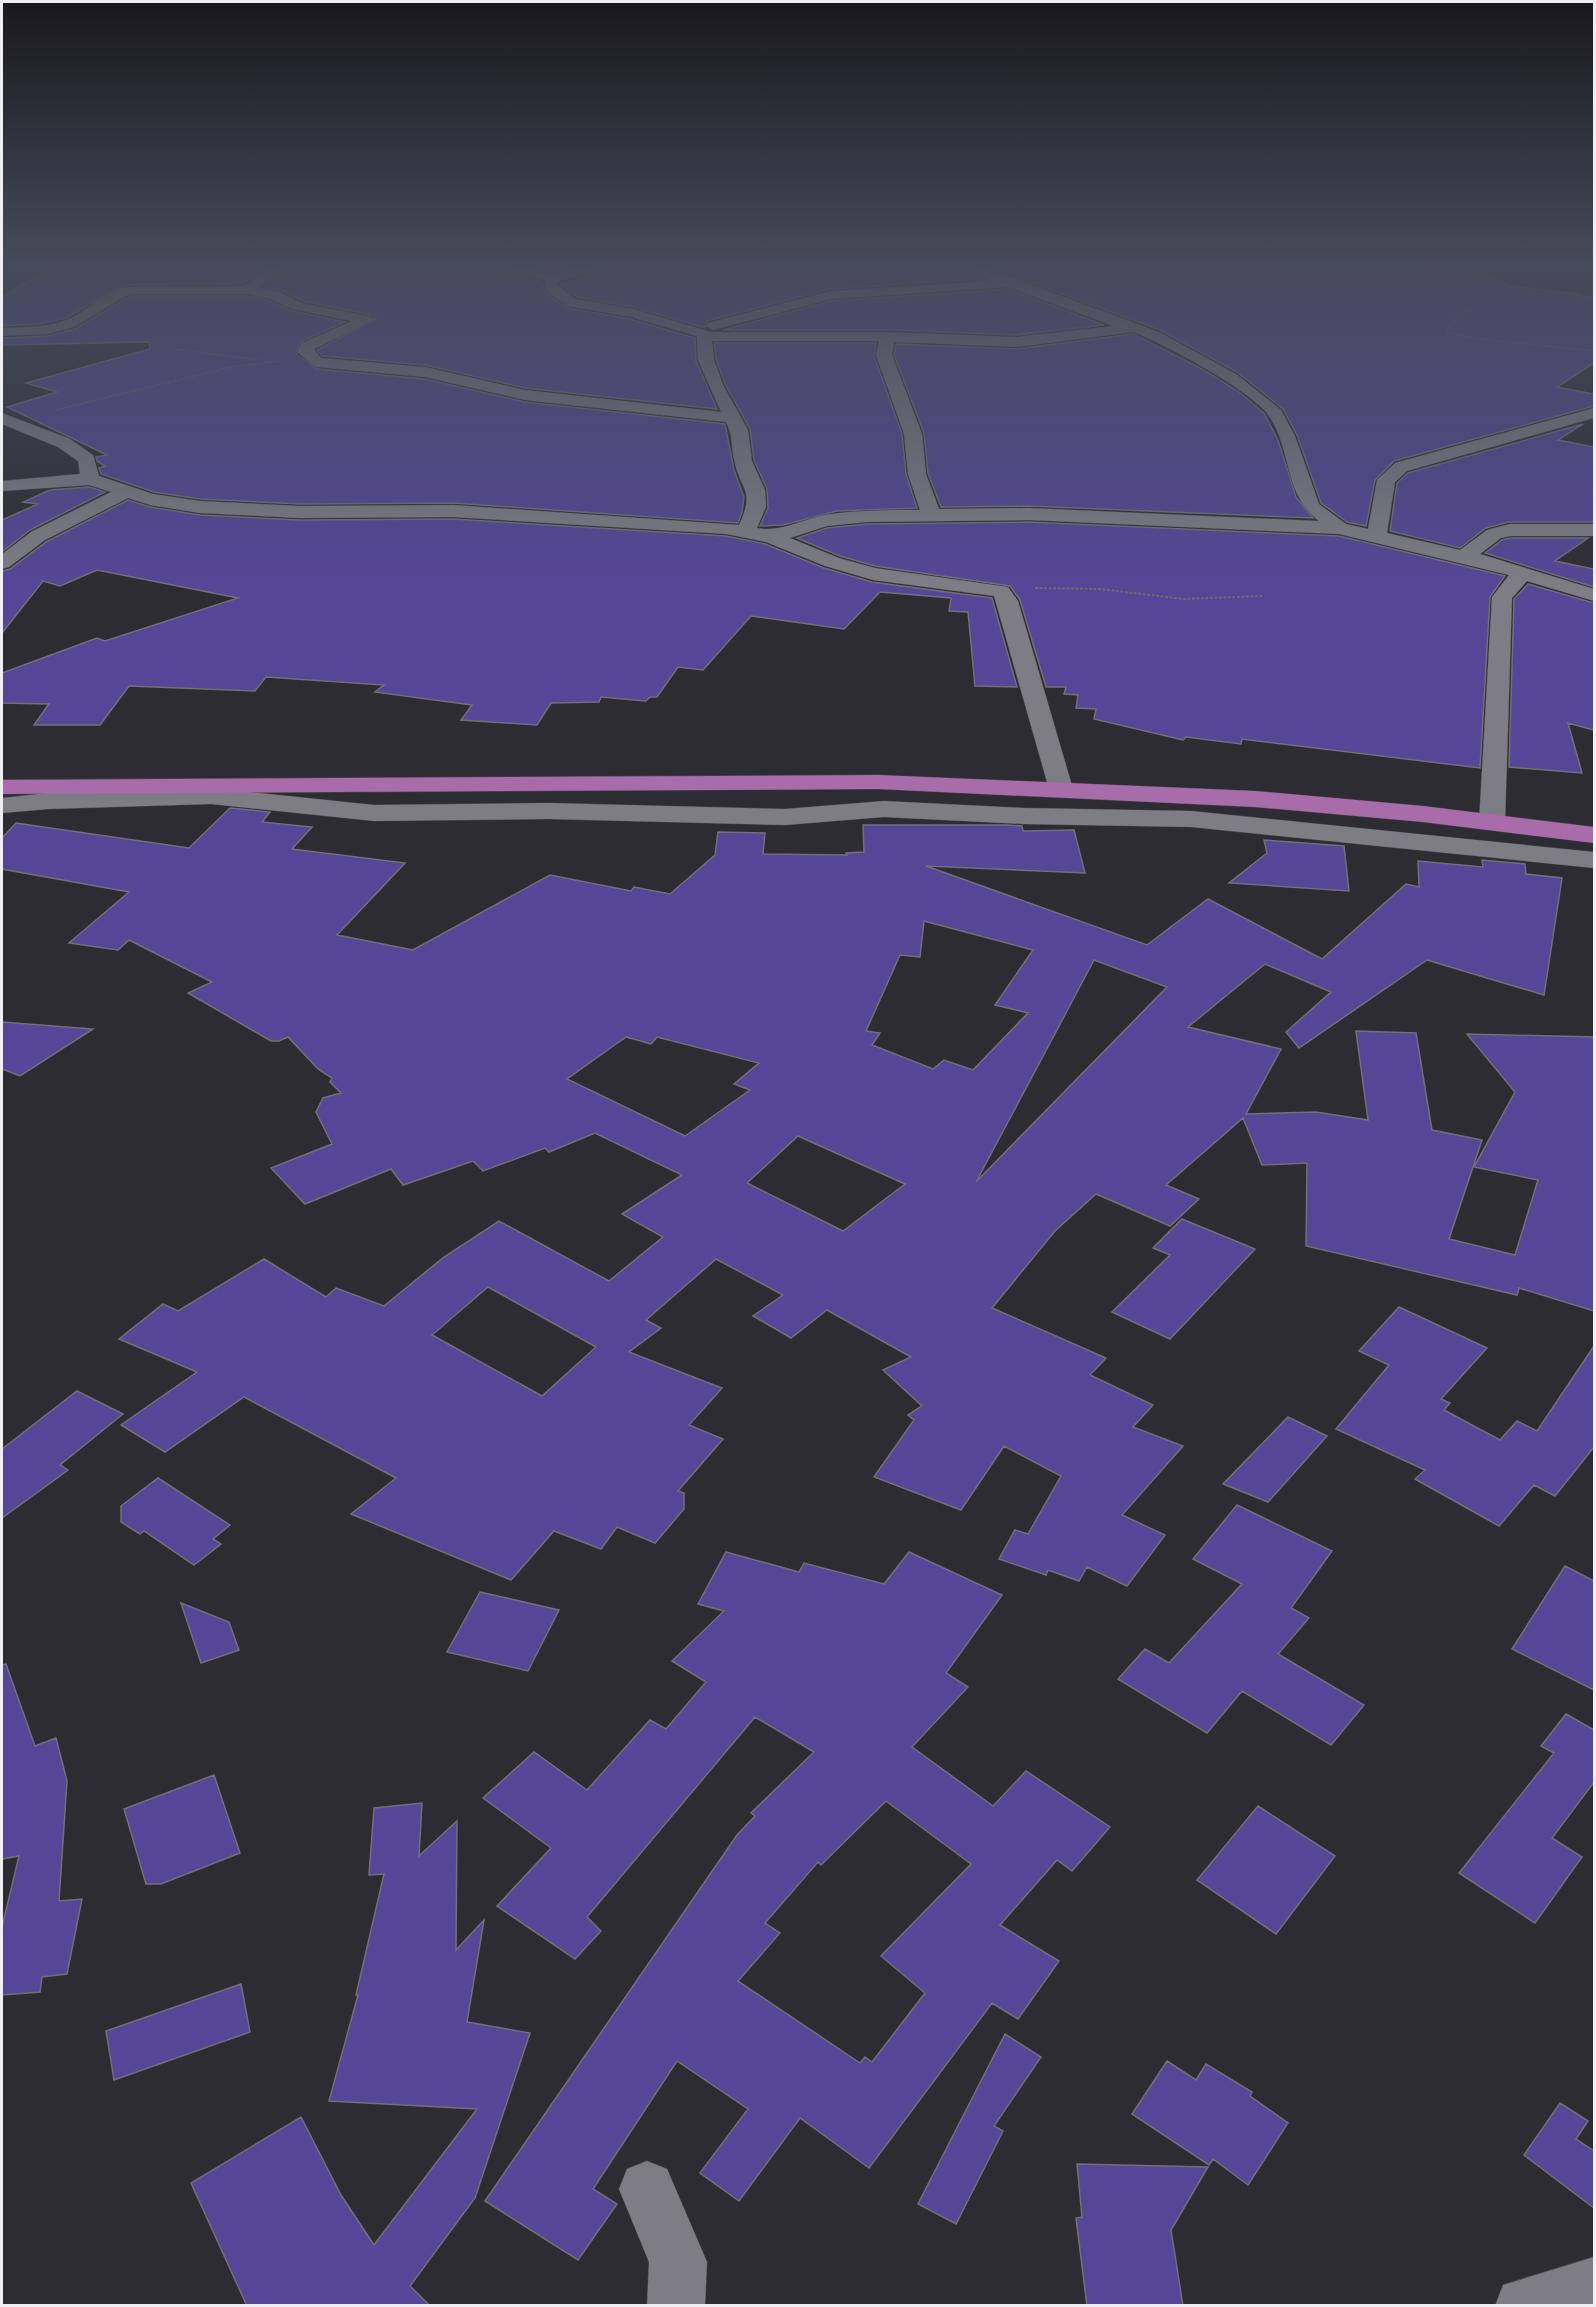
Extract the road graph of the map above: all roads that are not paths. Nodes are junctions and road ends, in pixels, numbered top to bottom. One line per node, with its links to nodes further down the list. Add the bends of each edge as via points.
1 (412, 371): 6 (street, via 525,394)
2 (710, 371): 6 (street)
3 (890, 371): 13 (street, via 913,434 917,474)
4 (1219, 371): 14 (street, via 1273,410 1286,436 1305,495 1312,507)
5 (1594, 414): 8 (street)
6 (733, 418): 16 (street, via 739,429 743,461 756,490 757,507)
7 (5, 420): 10 (street, via 64,443 87,459)
8 (1549, 428): 9 (street); 18 (street, via 1401,467 1386,480)
9 (1583, 436)
10 (90, 479): 11 (street); 12 (street)
11 (2, 486)
12 (125, 492): 16 (street, via 200,507 300,512 453,511); 20 (street, via 38,536)
13 (931, 515): 14 (street, via 1029,514); 17 (street, via 845,517)
14 (1339, 528): 18 (street)
15 (1594, 530): 19 (street, via 1510,530 1494,534)
16 (746, 531): 17 (street)
17 (771, 537): 24 (street, via 873,574 1001,591 1008,601)
18 (1376, 538): 19 (street)
19 (1463, 556): 21 (street)
20 (2, 563)
21 (1523, 572): 22 (street); 26 (street, via 1502,597)
22 (1594, 595)
23 (2, 787): 24 (highway, via 878,782)
24 (1061, 789): 26 (highway, via 1255,799)
25 (2, 806): 28 (street, via 211,796 374,813 549,811 785,817 884,809 1191,819)
26 (1492, 822): 27 (highway)
27 (1594, 835)
28 (1594, 860)
29 (647, 2189): 31 (street, via 678,2262)
30 (1594, 2286): 32 (street)
31 (676, 2306)
32 (1524, 2306)

